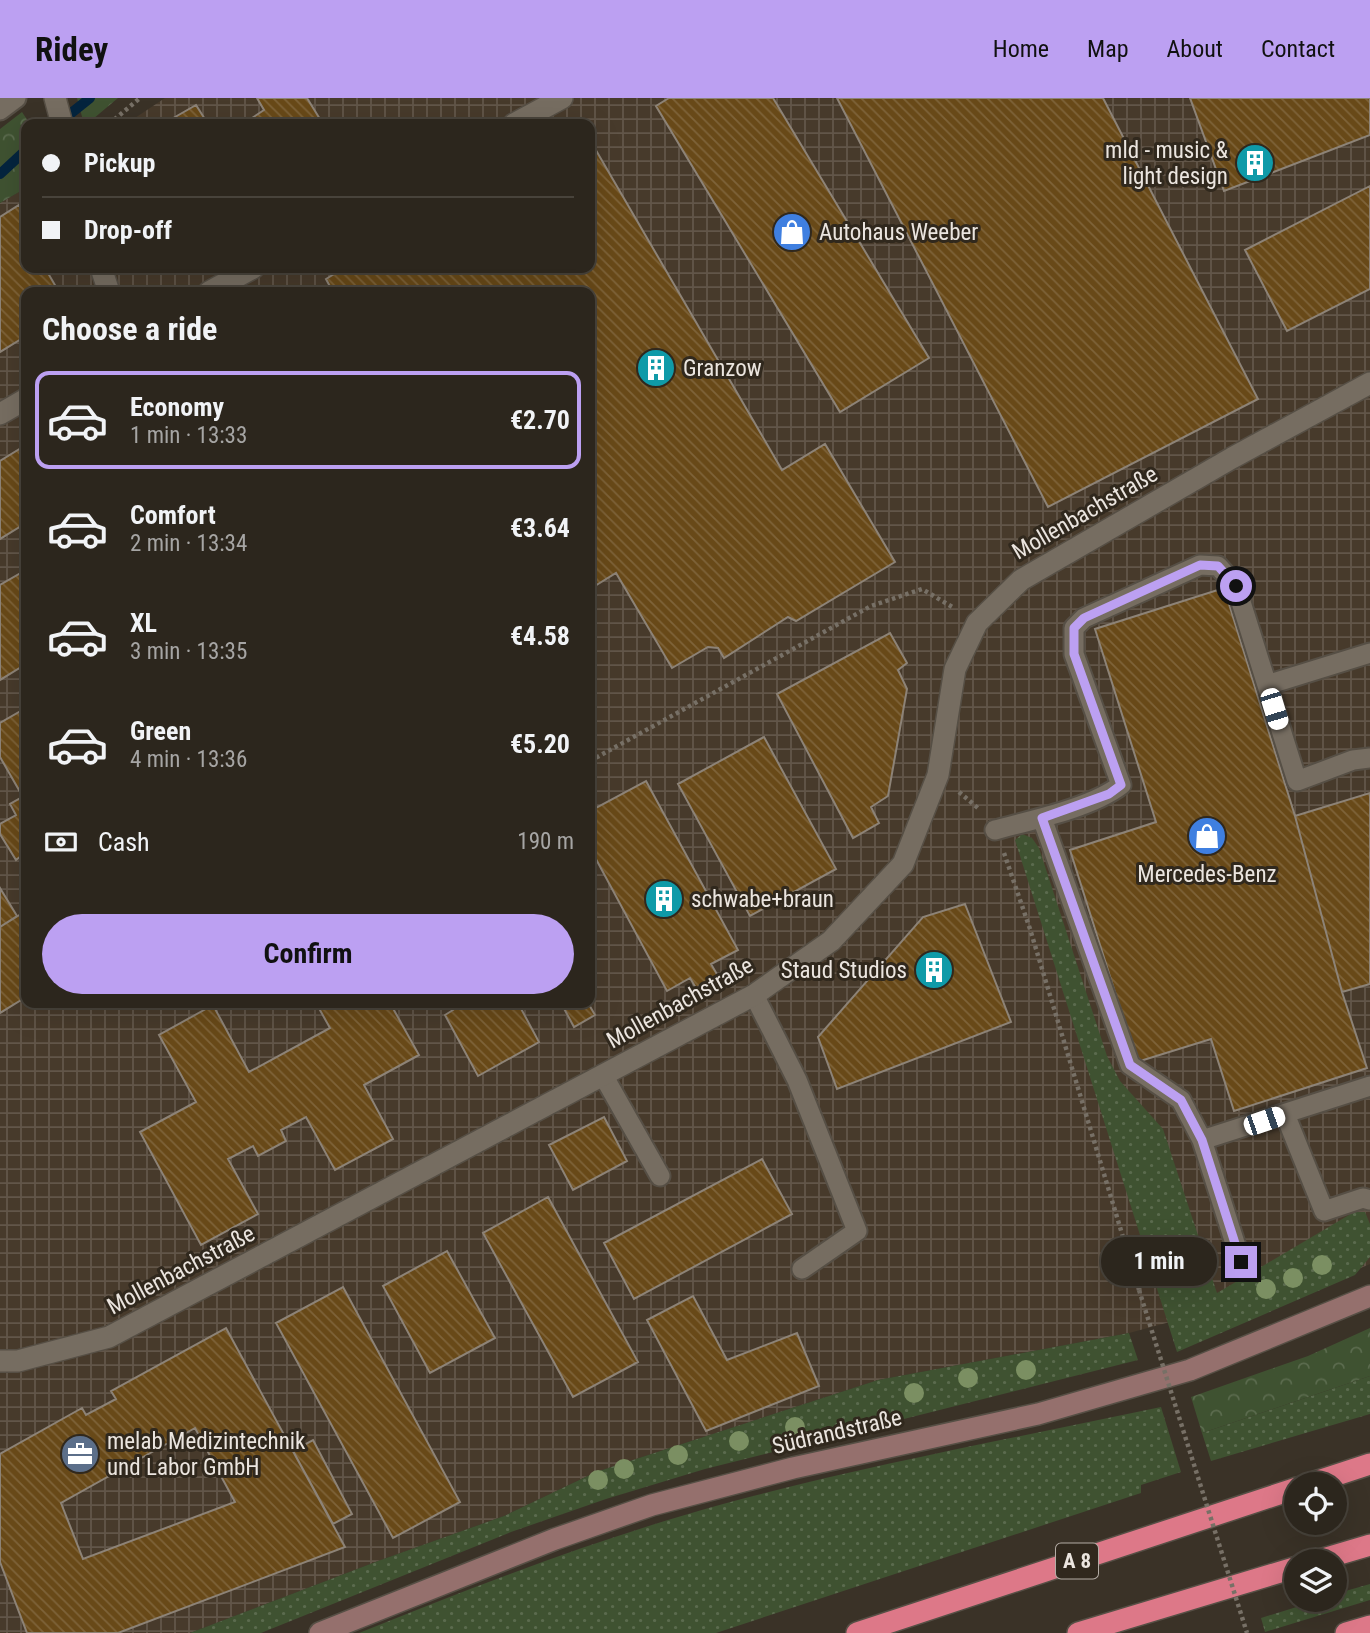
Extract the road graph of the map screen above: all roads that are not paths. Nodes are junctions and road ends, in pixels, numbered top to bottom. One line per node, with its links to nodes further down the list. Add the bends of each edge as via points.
1 (16, 98): 4 (lane)
2 (55, 98): 5 (street)
3 (562, 98): 6 (street)
4 (0, 110)
5 (61, 119)
6 (523, 119)
7 (244, 273): 8 (street)
8 (218, 287)
9 (1370, 383): 17 (street, Mollenbachstraße, via 1021,580 977,623 955,668 938,775 903,864 831,941)
10 (21, 401): 11 (street)
11 (0, 414)
12 (1370, 653): 13 (lane)
13 (1267, 685): 14 (lane, via 1297,781); 15 (lane, via 1236,586 1218,566 1200,565 1084,618 1074,628 1074,654 1121,785 1109,794)
14 (1370, 758)
15 (1042, 818): 16 (lane); 21 (lane, via 1130,1065 1181,1100)
16 (995, 830)
17 (754, 995): 18 (street, Mollenbachstraße); 25 (lane, via 797,1080 857,1231)
18 (603, 1075): 22 (lane); 27 (street, Mollenbachstraße, via 109,1338 18,1361)
19 (1370, 1086): 20 (lane)
20 (1285, 1114): 21 (lane); 23 (lane, via 1324,1211 1363,1198)
21 (1202, 1140): 24 (lane)
22 (660, 1176)
23 (1370, 1200)
24 (1241, 1262)
25 (802, 1269)
26 (1370, 1296): 35 (main road, Südrandstraße, via 1178,1374 1038,1414 793,1468 652,1505)
27 (0, 1361)
28 (1370, 1464): 29 (highway)
29 (1346, 1472)
30 (1284, 1492): 36 (highway, A 8)
31 (1370, 1545): 32 (highway)
32 (1347, 1552)
33 (1284, 1571): 37 (highway)
34 (1370, 1626): 38 (highway)
35 (320, 1633)
36 (858, 1633)
37 (1078, 1633)
38 (1346, 1633)

